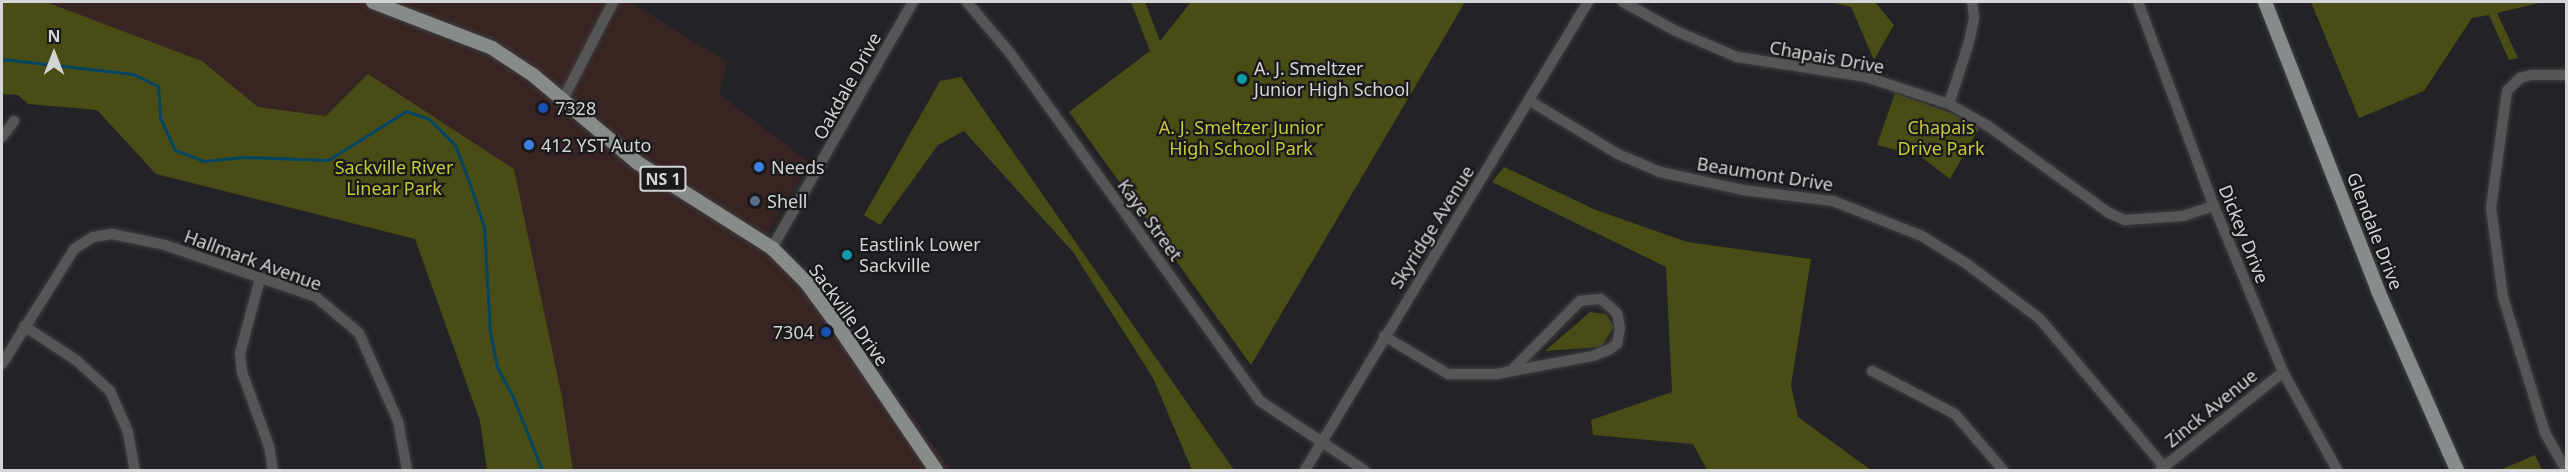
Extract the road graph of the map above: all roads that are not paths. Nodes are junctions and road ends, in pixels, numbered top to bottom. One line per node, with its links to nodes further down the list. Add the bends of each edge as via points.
1 (373, 2): 11 (main road, Sackville Drive / NS 1, via 492,48 533,75)
2 (613, 2): 11 (street)
3 (914, 2): 17 (street, Oakdale Drive)
4 (967, 2): 25 (street, Kaye Street, via 1010,53 1260,401)
5 (1588, 2): 12 (street, Skyridge Avenue)
6 (1623, 2): 13 (street, Chapais Drive, via 1676,31 1737,57 1866,77)
7 (1972, 2): 13 (street, via 1970,42)
8 (2138, 2): 16 (street, Dickey Drive)
9 (2265, 2): 36 (main road, Glendale Drive, via 2378,291)
10 (2566, 75): 27 (street, via 2531,75 2520,78 2507,91 2492,207 2503,297 2545,433)
11 (562, 101): 17 (main road, Sackville Drive / NS 1, via 638,163)
12 (1530, 101): 20 (street, Skyridge Avenue); 26 (street, Beaumont Drive, via 1618,154 1660,172 1743,190 1833,201 1922,237 1967,264 2040,320)
13 (1949, 104): 16 (street, Chapais Drive, via 1988,126 2109,213 2125,220 2183,216)
14 (14, 121): 15 (street)
15 (2, 137)
16 (2214, 206): 24 (street, Dickey Drive)
17 (772, 248): 31 (main road, Sackville Drive / NS 1, via 806,282)
18 (260, 279): 19 (street, Hallmark Avenue, via 143,240 112,234 93,237 74,249); 29 (street, via 240,353 242,372 269,446); 30 (street, Hallmark Avenue, via 316,297 359,333 398,421)
19 (24, 326): 21 (street, Hallmark Avenue); 28 (street, via 76,360 110,391 128,432)
20 (1384, 336): 22 (street, via 1448,374 1496,374); 25 (street, Skyridge Avenue)
21 (2, 364)
22 (1514, 368): 22 (street, via 1580,301 1601,299 1617,313 1617,344 1610,349 1593,356)
23 (1872, 371): 34 (street, via 1955,414)
24 (2283, 372): 26 (street, Zinck Avenue); 35 (street, Dickey Drive)
25 (1320, 441): 32 (street, Skyridge Avenue); 33 (street, Kaye Street)
26 (2162, 469)
27 (2566, 470)
28 (135, 471)
29 (273, 471)
30 (408, 471)
31 (936, 471)
32 (1305, 471)
33 (1364, 471)
34 (2002, 471)
35 (2337, 471)
36 (2457, 471)

